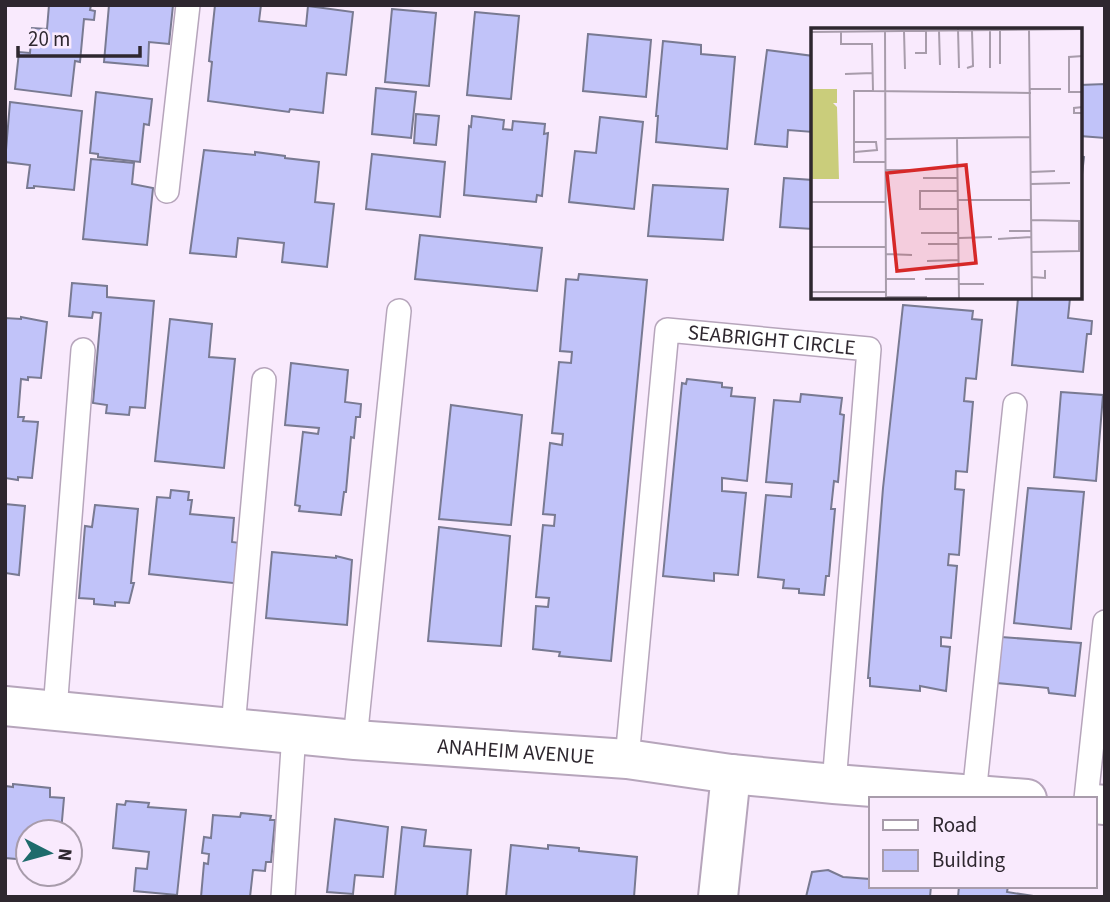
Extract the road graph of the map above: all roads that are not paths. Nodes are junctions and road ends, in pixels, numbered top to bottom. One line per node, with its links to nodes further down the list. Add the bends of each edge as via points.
1 (188, 5): 2 (lane)
2 (167, 191)
3 (399, 311): 12 (lane)
4 (83, 350): 9 (lane)
5 (264, 380): 10 (lane)
6 (1015, 405): 16 (lane)
7 (1105, 622): 18 (lane)
8 (5, 706): 9 (street, ANAHEIM AVENUE)
9 (55, 710): 10 (street, ANAHEIM AVENUE)
10 (233, 727): 11 (street, ANAHEIM AVENUE)
11 (294, 733): 12 (street, ANAHEIM AVENUE); 19 (lane)
12 (355, 740): 13 (street, ANAHEIM AVENUE)
13 (627, 760): 14 (street, ANAHEIM AVENUE); 15 (lane, SEABRIGHT CIRCLE, via 667,330 869,349)
14 (731, 774): 15 (street, ANAHEIM AVENUE); 20 (street)
15 (834, 784): 16 (street, ANAHEIM AVENUE)
16 (974, 795): 17 (street, ANAHEIM AVENUE)
17 (1000, 797)
18 (1086, 797)
19 (283, 897)
20 (718, 897)

